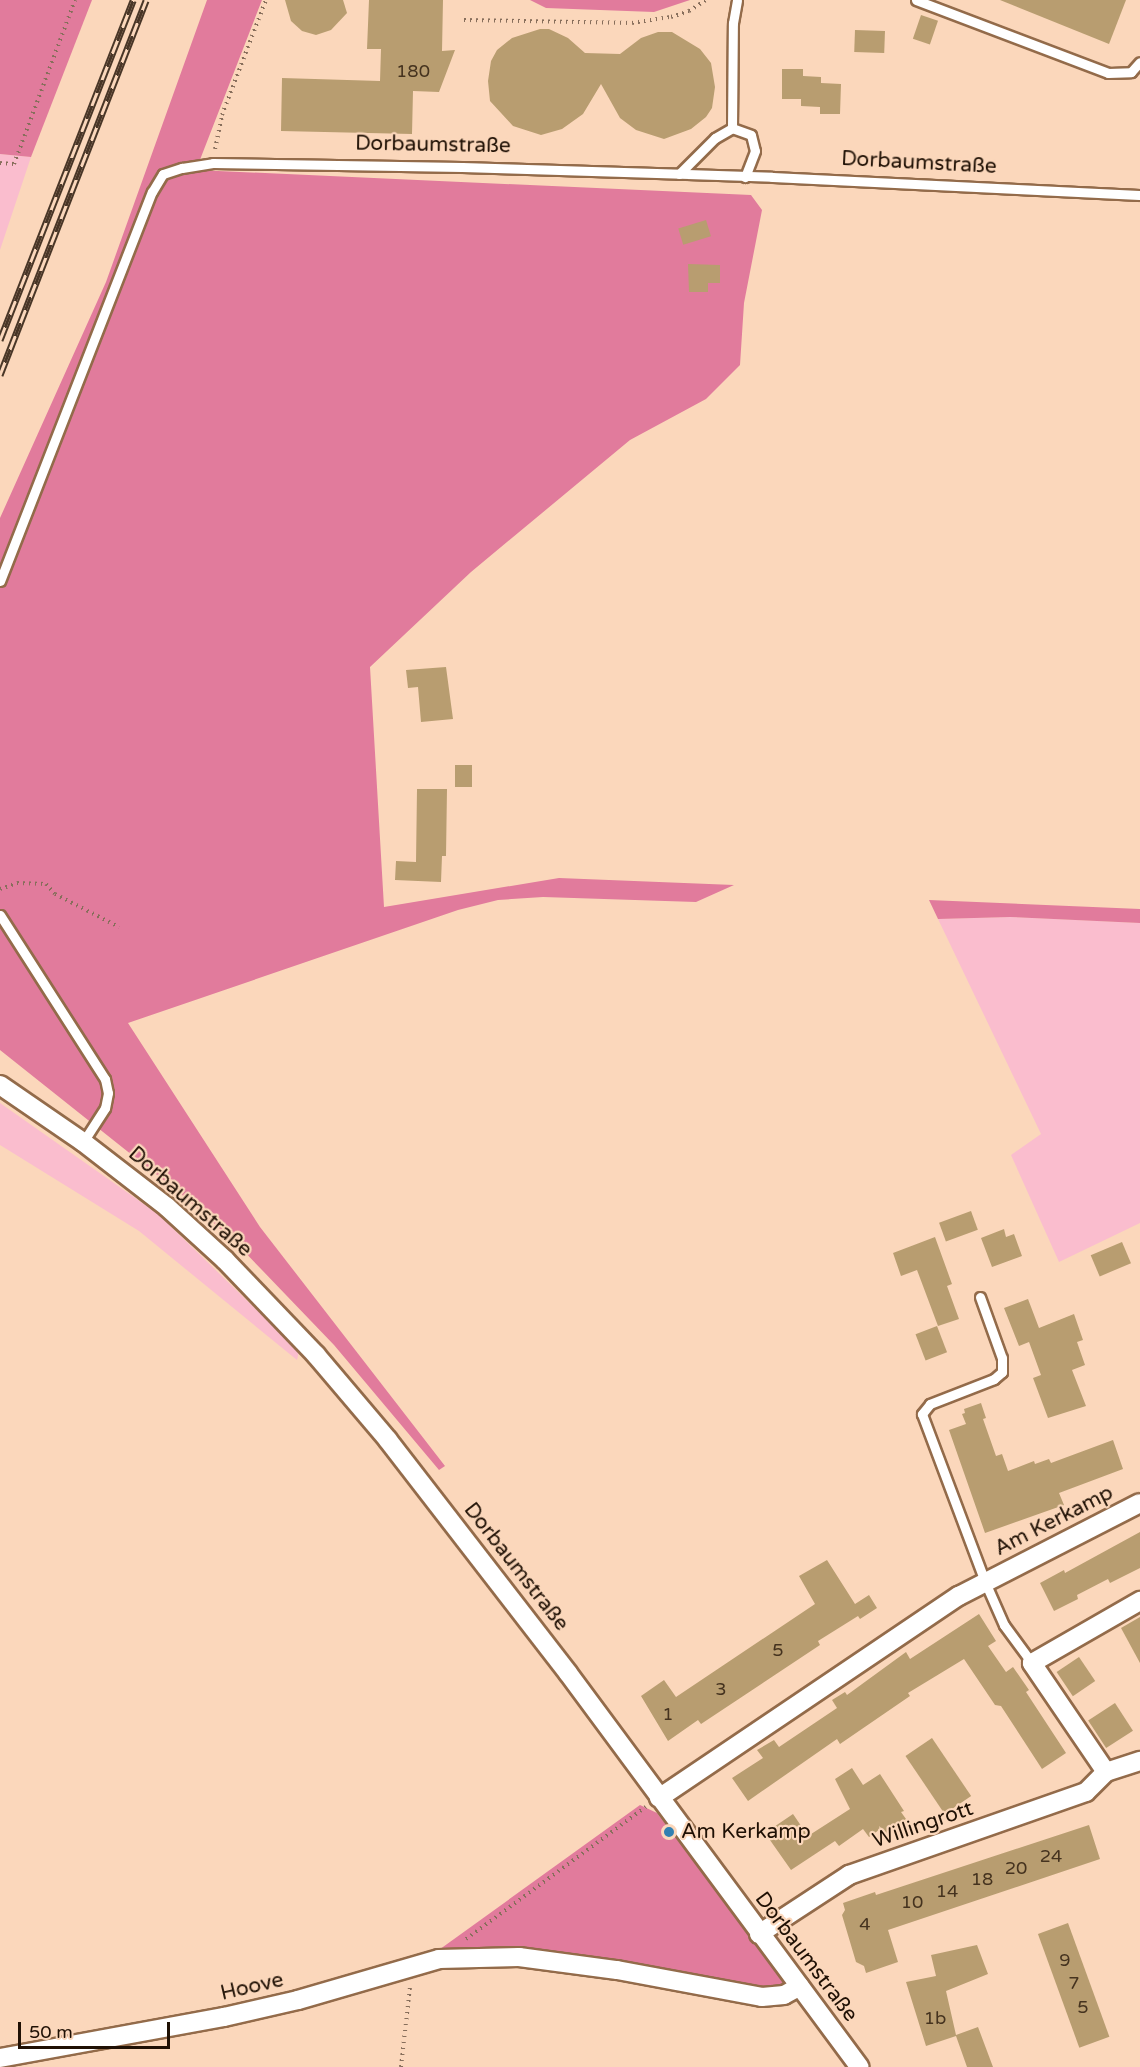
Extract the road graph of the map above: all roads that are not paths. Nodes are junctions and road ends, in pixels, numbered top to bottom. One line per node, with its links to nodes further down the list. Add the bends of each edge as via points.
1 (737, 0): 4 (lane, via 733,23)
2 (916, 0): 3 (lane, via 1108,73 1131,72)
3 (1140, 62)
4 (732, 128): 5 (lane, via 714,138); 6 (lane, via 751,135 755,151)
5 (680, 174): 6 (lane, Dorbaumstraße); 8 (lane, Dorbaumstraße, via 213,163 163,174 152,192)
6 (745, 177): 7 (lane, Dorbaumstraße)
7 (1140, 195)
8 (0, 581)
9 (0, 915): 11 (lane, via 105,1079 105,1108)
10 (0, 1085): 11 (street, Dorbaumstraße)
11 (83, 1142): 19 (street, Dorbaumstraße, via 166,1207 225,1260 316,1355 452,1521)
12 (980, 1297): 14 (lane, via 1002,1358 1002,1372 994,1379 930,1404 922,1414)
13 (1140, 1503): 14 (street, Am Kerkamp)
14 (985, 1582): 16 (lane, via 1004,1625); 19 (street, Am Kerkamp)
15 (1140, 1602): 16 (street)
16 (1032, 1663): 18 (street)
17 (1140, 1761): 18 (street, Willingrott)
18 (1106, 1772): 20 (street, Willingrott, via 1086,1792 849,1875)
19 (659, 1798): 20 (street, Dorbaumstraße)
20 (759, 1934): 21 (street, Dorbaumstraße)
21 (800, 1986): 22 (street, Hoove, via 784,1995 762,1997 617,1970 519,1958 439,1959 224,2017); 23 (street, Dorbaumstraße)
22 (0, 2058)
23 (860, 2067)

